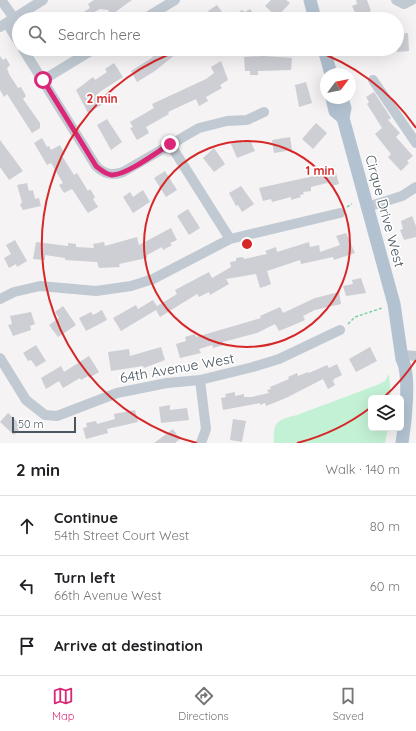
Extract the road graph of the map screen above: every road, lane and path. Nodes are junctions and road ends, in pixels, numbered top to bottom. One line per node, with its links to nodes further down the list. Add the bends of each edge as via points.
1 (1, 0): 8 (street)
2 (43, 0): 5 (street)
3 (175, 0): 6 (street)
4 (310, 0): 7 (main road)
5 (24, 12)
6 (155, 12)
7 (313, 12)
8 (7, 23)
9 (28, 56): 13 (street)
10 (82, 56): 13 (street)
11 (326, 56): 12 (main road)
12 (329, 68)
13 (43, 80): 20 (street, via 96,166 106,174 123,172)
14 (373, 80): 19 (street)
15 (334, 104): 18 (main road, Cirque Drive West, via 336,111)
16 (344, 104): 18 (main road, Cirque Drive West)
17 (264, 112): 20 (street, via 247,120 208,125)
18 (343, 118): 22 (main road, Cirque Drive West)
19 (416, 143)
20 (170, 144): 24 (street)
21 (416, 187): 22 (street, via 402,196)
22 (367, 207): 29 (main road, Cirque Drive West, via 394,304)
23 (340, 213): 24 (street)
24 (230, 239): 25 (street, via 153,279 131,286 96,291 40,286 14,292)
25 (0, 300)
26 (382, 308): 27 (path, via 352,319)
27 (340, 330): 31 (street, 64th Avenue West, via 279,359)
28 (416, 356): 29 (street)
29 (402, 357): 32 (main road, Cirque Drive West, via 398,366); 36 (main road, Cirque Drive West, via 405,365 406,400)
30 (0, 358): 31 (street, 64th Avenue West, via 26,400 39,412 49,416 57,416 117,393 167,383)
31 (200, 380): 34 (street, via 206,429)
32 (399, 395)
33 (397, 431): 35 (main road)
34 (201, 443)
35 (395, 443)
36 (402, 443)

